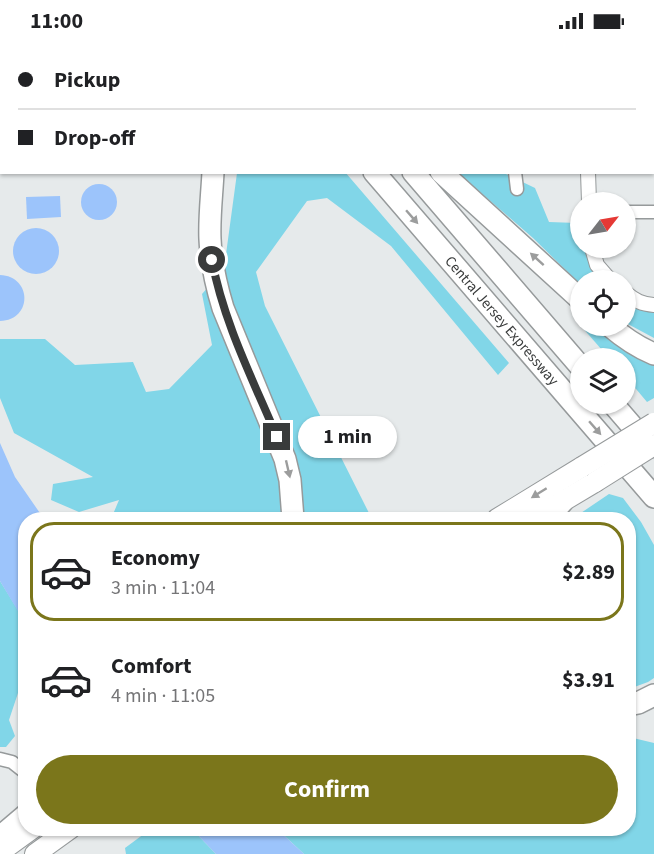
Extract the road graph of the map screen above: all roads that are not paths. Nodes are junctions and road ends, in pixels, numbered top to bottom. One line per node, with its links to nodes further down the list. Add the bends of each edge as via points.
1 (213, 174): 30 (highway, one-way to 30, via 209,218 216,284 285,459)
2 (376, 174): 25 (highway, Central Jersey Expressway, one-way to 25)
3 (415, 174): 11 (highway, Central Jersey Expressway)
4 (443, 174): 12 (highway, one-way to 4)
5 (515, 174): 7 (street)
6 (588, 174): 8 (street)
7 (517, 189)
8 (589, 192)
9 (636, 212): 10 (street)
10 (654, 212)
11 (471, 239): 16 (highway); 17 (highway, Central Jersey Expressway)
12 (570, 290)
13 (636, 301): 14 (street)
14 (654, 305)
15 (623, 336): 18 (highway)
16 (575, 348)
17 (570, 354)
18 (654, 354)
19 (622, 414): 24 (highway)
20 (636, 414): 22 (highway)
21 (654, 423): 26 (highway, bridge)
22 (654, 434)
23 (654, 445): 26 (highway, bridge)
24 (654, 452)
25 (633, 472): 27 (highway, Central Jersey Expressway); 29 (highway)
26 (588, 474): 28 (highway); 31 (highway, one-way to 31)
27 (654, 497)
28 (563, 501): 32 (highway); 33 (highway)
29 (654, 511)
30 (292, 512)
31 (511, 512)
32 (545, 512)
33 (553, 512)
34 (654, 695): 35 (highway)
35 (636, 703)
36 (0, 759): 37 (street)
37 (18, 766)
38 (18, 822): 41 (highway)
39 (22, 836): 42 (highway)
40 (61, 836): 43 (highway)
41 (0, 837)
42 (0, 852)
43 (35, 854)

